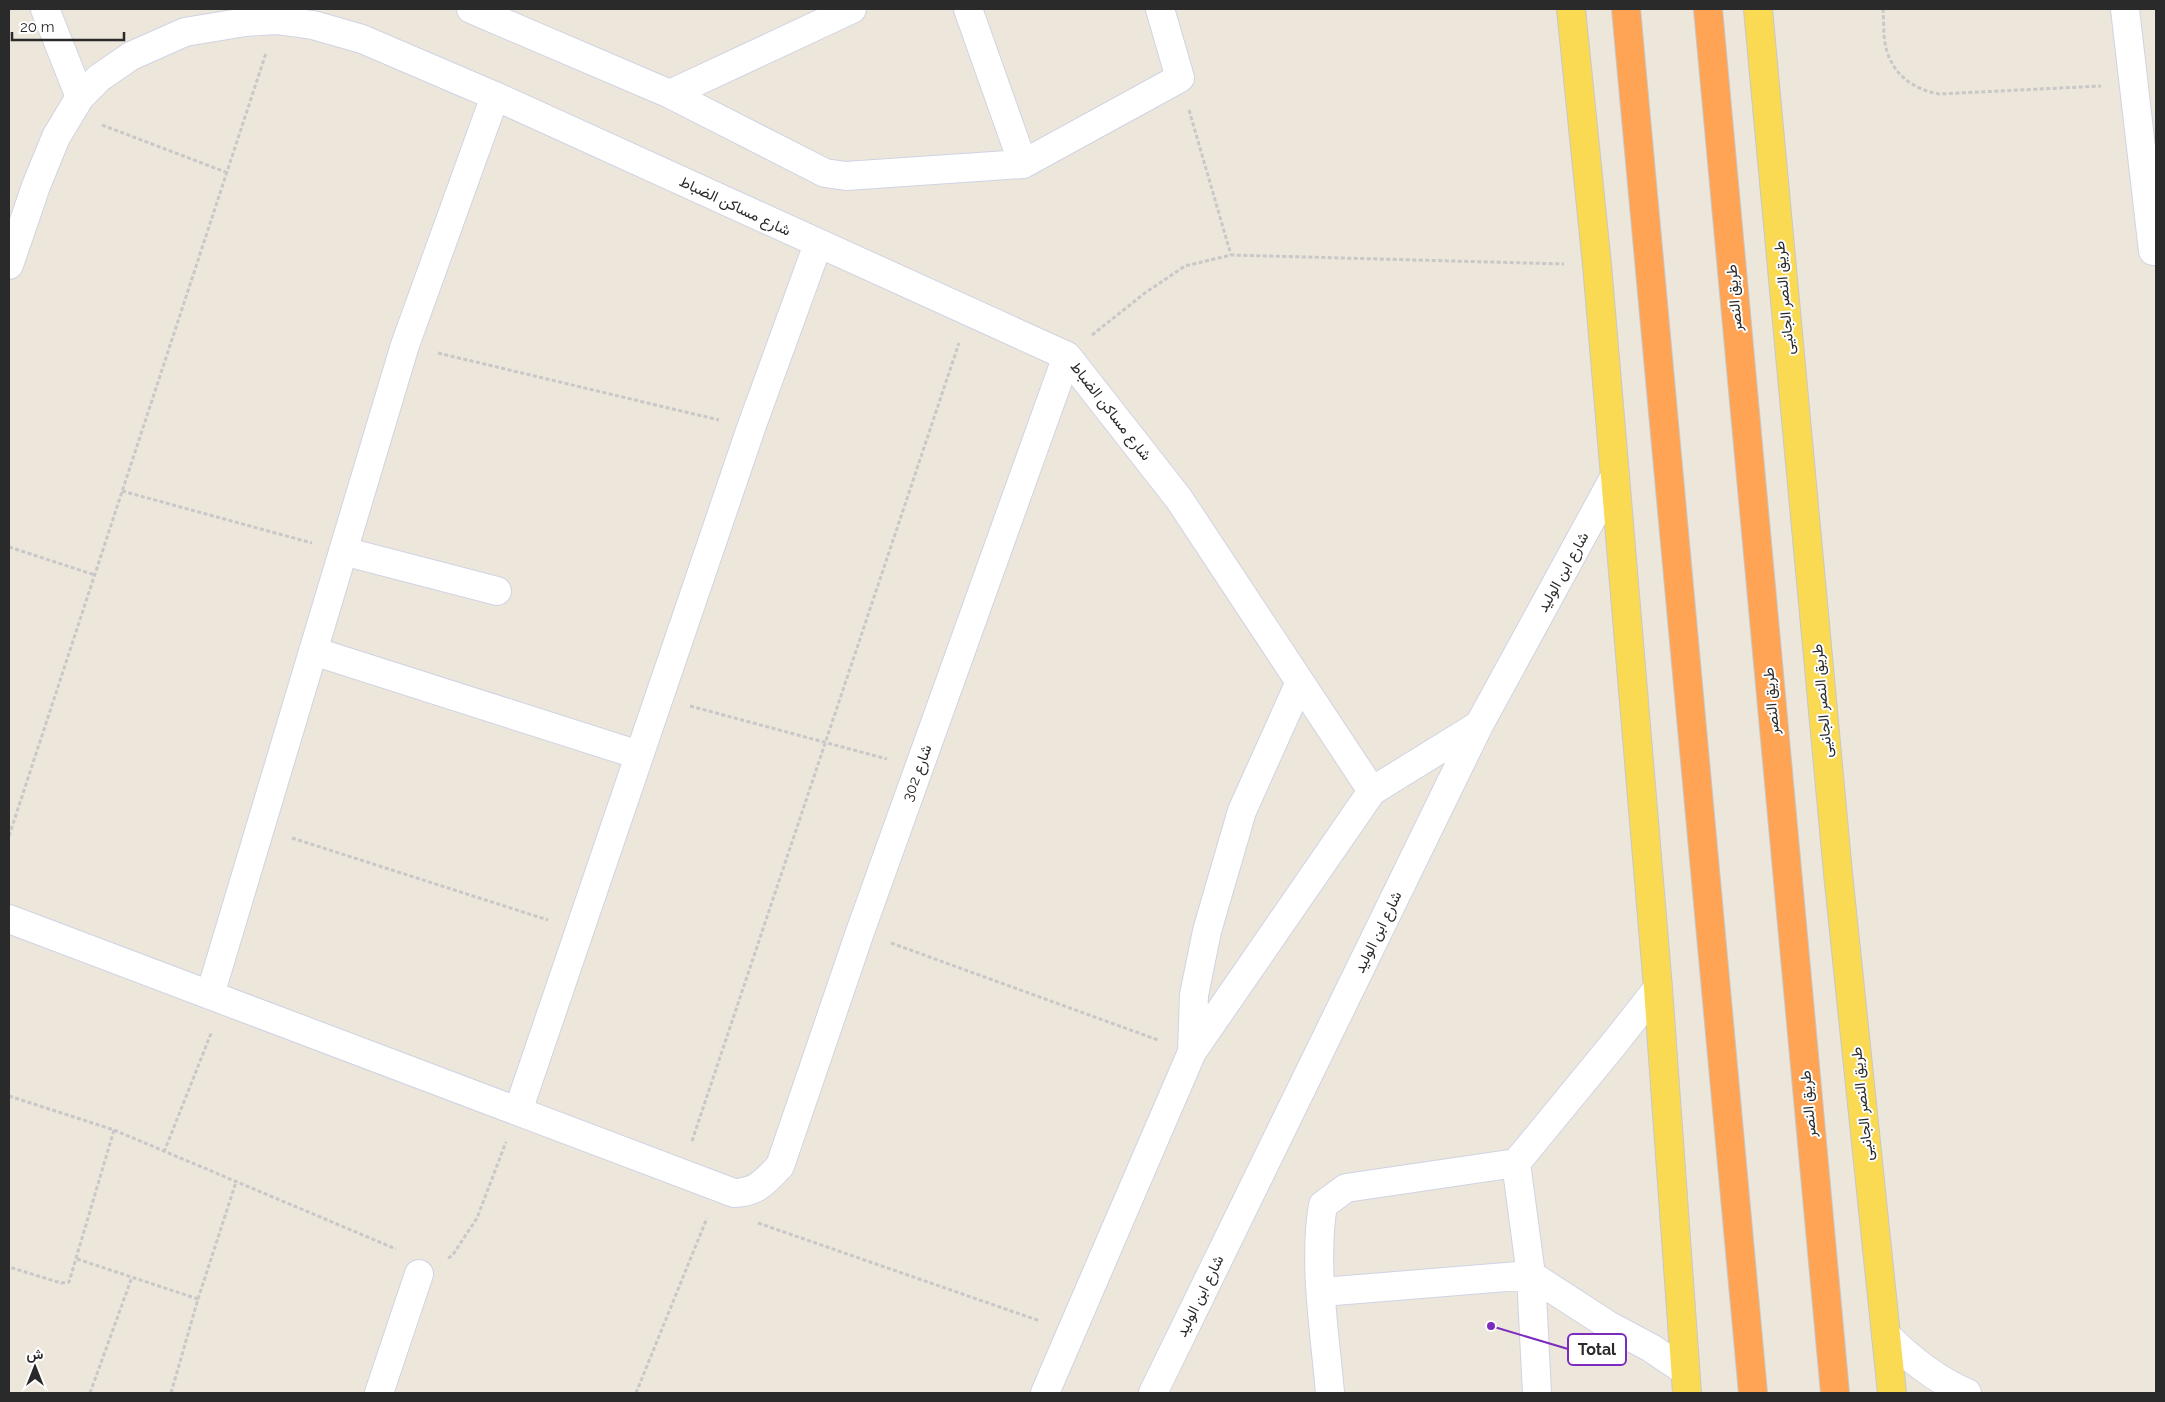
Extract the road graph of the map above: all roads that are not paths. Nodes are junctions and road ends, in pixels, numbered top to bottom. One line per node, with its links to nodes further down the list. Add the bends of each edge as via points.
1 (45, 9): 15 (street)
2 (471, 9): 13 (street)
3 (852, 9): 11 (street)
4 (968, 9): 16 (street)
5 (1160, 9): 16 (street, via 1180,78)
6 (1571, 9): 21 (main road)
7 (1626, 9): 45 (highway)
8 (1708, 9): 46 (highway, طريق النصر)
9 (1758, 9): 38 (main road, طريق النصر الجانيى, via 1838,882)
10 (2125, 9): 12 (street)
11 (813, 17): 13 (street)
12 (2145, 84): 18 (street)
13 (670, 94): 16 (street, via 825,173 846,176)
14 (495, 96): 15 (street, شارع مساكن الضباط, via 362,39 313,25 276,20 186,32 131,56 99,78); 17 (street, شارع مساكن الضباط); 22 (street, via 405,345)
15 (76, 105): 19 (street, شارع مساكن الضباط, via 56,137)
16 (1023, 164)
17 (818, 244): 20 (street, شارع مساكن الضباط); 27 (street)
18 (2154, 251)
19 (9, 265)
20 (1067, 356): 25 (street, شارع مساكن الضباط, via 1179,499); 33 (street, شارع 302, via 860,932 780,1166 762,1185 748,1192 734,1193)
21 (1615, 476): 26 (street, شارع ابن الوليد); 30 (main road)
22 (343, 551): 23 (street); 24 (street)
23 (497, 591)
24 (313, 651): 27 (street); 31 (street, via 259,828)
25 (1300, 682): 28 (street, شارع مساكن الضباط); 32 (street, via 1242,811 1210,922 1194,995)
26 (1479, 725): 28 (street); 42 (street, شارع ابن الوليد)
27 (639, 755): 33 (street)
28 (1372, 791): 32 (street)
29 (9, 919): 31 (street)
30 (1658, 988): 34 (street); 39 (main road)
31 (217, 998): 33 (street)
32 (1192, 1052): 41 (street)
33 (518, 1111)
34 (1516, 1163): 36 (street); 37 (street, via 1346,1188 1323,1205 1319,1228)
35 (419, 1274): 40 (street)
36 (1531, 1275): 37 (street); 39 (street, via 1608,1325 1651,1348); 44 (street)
37 (1322, 1292): 43 (street)
38 (1886, 1335): 47 (main road, طريق النصر الجانيى); 48 (street, via 1930,1373)
39 (1686, 1381)
40 (379, 1393)
41 (1045, 1393)
42 (1152, 1393)
43 (1330, 1393)
44 (1537, 1393)
45 (1752, 1393)
46 (1835, 1393)
47 (1892, 1393)
48 (1967, 1393)

